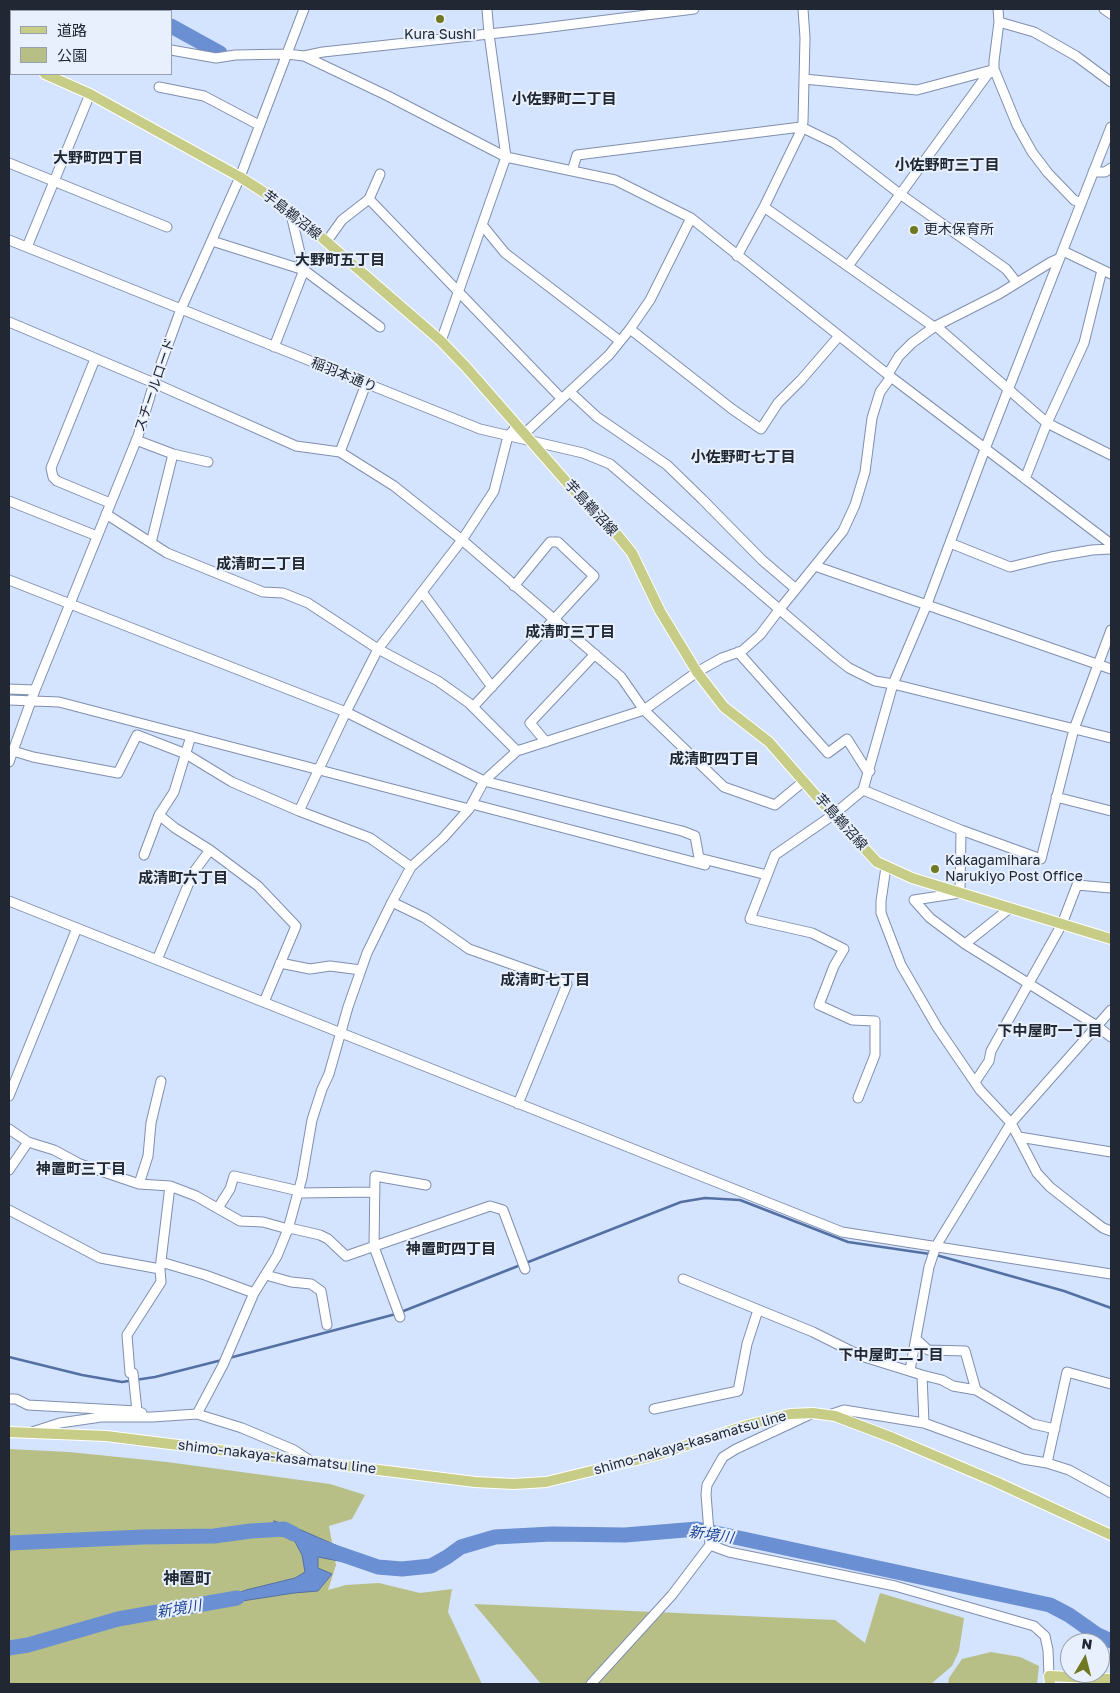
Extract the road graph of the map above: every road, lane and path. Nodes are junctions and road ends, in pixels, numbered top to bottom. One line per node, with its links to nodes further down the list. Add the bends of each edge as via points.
1 (304, 9): 11 (street, スチールロード)
2 (487, 9): 9 (street)
3 (694, 9): 9 (street)
4 (803, 9): 15 (street)
5 (998, 9): 8 (street)
6 (1104, 9): 7 (street)
7 (1111, 14)
8 (1000, 22): 13 (street); 16 (street, via 1034,32 1076,56)
9 (489, 34): 12 (street); 22 (street)
10 (172, 50): 11 (street, via 216,58)
11 (287, 54): 12 (street); 19 (street, スチールロード)
12 (304, 56): 22 (street)
13 (994, 69): 15 (street, via 917,90); 30 (street); 32 (street, via 1032,152 1048,173)
14 (47, 75): 18 (main road, 芋島鵜沼線)
15 (804, 79): 20 (street)
16 (1111, 82)
17 (159, 87): 19 (street, via 204,96)
18 (90, 94): 28 (main road, 芋島鵜沼線); 29 (street)
19 (259, 125): 28 (street, スチールロード)
20 (801, 127): 25 (street, via 576,155); 30 (street, via 834,143); 33 (street)
21 (1111, 127): 26 (street)
22 (506, 157): 25 (street); 36 (street)
23 (9, 163): 29 (street)
24 (1111, 168): 26 (street, via 1105,172)
25 (572, 171): 35 (street, via 615,180)
26 (1093, 172): 32 (street)
27 (380, 174): 31 (street)
28 (240, 177): 34 (main road, 芋島鵜沼線); 39 (street, スチールロード)
29 (54, 181): 37 (street); 41 (street)
30 (900, 194): 44 (street); 47 (street, via 1006,269)
31 (369, 199): 40 (street, via 342,220); 48 (street)
32 (1081, 203): 42 (street)
33 (764, 207): 43 (street); 44 (street)
34 (290, 210): 40 (main road, 芋島鵜沼線); 45 (street)
35 (691, 218): 43 (street); 53 (street, via 650,300)
36 (483, 226): 48 (street); 56 (street, via 505,253)
37 (166, 227)
38 (9, 240): 41 (street, 稲羽本通り)
39 (212, 241): 45 (street); 49 (street, スチールロード)
40 (326, 241): 55 (main road, 芋島鵜沼線)
41 (27, 247): 49 (street, 稲羽本通り)
42 (1061, 255): 46 (street); 47 (street); 62 (street)
43 (737, 256): 54 (street)
44 (848, 266): 51 (street)
45 (304, 270): 52 (street); 57 (street)
46 (1107, 272): 66 (street, via 1084,343)
47 (1017, 283): 51 (street)
48 (458, 293): 55 (street); 64 (street)
49 (181, 308): 57 (street, 稲羽本通り); 60 (street, スチールロード)
50 (9, 322): 58 (street)
51 (935, 326): 59 (street, via 899,356); 62 (street)
52 (380, 327)
53 (630, 329): 54 (street, via 761,429 778,403); 56 (street)
54 (839, 336): 59 (street)
55 (441, 341): 65 (main road, 芋島鵜沼線)
56 (620, 341): 63 (street, via 609,356)
57 (274, 346): 61 (street, 稲羽本通り)
58 (95, 359): 60 (street); 77 (street, via 51,468 57,481)
59 (889, 376): 70 (street); 85 (street, via 872,418 865,472 855,505 843,530)
60 (154, 383): 69 (street, スチールロード); 71 (street, via 296,446)
61 (366, 384): 67 (street, 稲羽本通り, via 480,429); 71 (street)
62 (1009, 390): 66 (street); 70 (street)
63 (570, 392): 64 (street); 88 (street, via 597,417 667,465 762,560)
64 (561, 398): 68 (street)
65 (515, 424): 67 (street); 68 (main road, 芋島鵜沼線)
66 (1047, 424): 73 (street); 75 (street)
67 (508, 436): 68 (street, 稲羽本通り); 80 (street, via 494,491)
68 (527, 438): 92 (street, 稲羽本通り, via 610,464); 100 (main road, 芋島鵜沼線, via 632,553 660,610)
69 (136, 440): 72 (street); 77 (street, スチールロード)
70 (985, 449): 75 (street); 82 (street)
71 (340, 452): 80 (street, via 394,486)
72 (173, 454): 74 (street); 81 (street)
73 (1111, 455)
74 (208, 462)
75 (1025, 478): 83 (street)
76 (9, 501): 79 (street)
77 (110, 503): 78 (street, スチールロード)
78 (106, 514): 79 (street, スチールロード); 81 (street)
79 (97, 536): 90 (street, スチールロード)
80 (462, 540): 87 (street); 89 (street)
81 (151, 543): 95 (street, via 262,592 284,593 308,603)
82 (950, 543): 84 (street, via 1010,567 1060,555); 91 (street)
83 (1111, 544)
84 (1111, 548)
85 (815, 566): 88 (street); 91 (street)
86 (9, 580): 90 (street)
87 (514, 586): 93 (street); 93 (street, via 550,542 558,542 594,576)
88 (796, 589): 92 (street)
89 (422, 592): 95 (street); 102 (street)
90 (70, 604): 104 (street, スチールロード); 109 (street)
91 (927, 604): 98 (street); 101 (street)
92 (779, 610): 96 (street, via 760,635); 101 (street, 稲羽本通り, via 849,668)
93 (554, 620): 97 (street); 102 (street)
94 (1111, 630): 98 (street)
95 (378, 649): 107 (street, via 438,681); 109 (street)
96 (738, 652): 100 (street); 119 (street, via 828,753 847,739)
97 (595, 654): 108 (street, via 621,677); 113 (street, via 530,723)
98 (1098, 664): 99 (street); 110 (street)
99 (1111, 669)
100 (697, 672): 108 (street); 121 (main road, 芋島鵜沼線, via 724,707 769,742)
101 (893, 684): 110 (street, 稲羽本通り); 119 (street)
102 (492, 688): 107 (street)
103 (9, 689): 104 (street)
104 (35, 690): 106 (street, スチールロード)
105 (9, 700): 106 (street)
106 (32, 701): 111 (street, via 59,702); 114 (street, スチールロード)
107 (474, 707): 115 (street)
108 (644, 710): 113 (street); 121 (street, via 724,788 775,805)
109 (346, 712): 118 (street); 120 (street)
110 (1074, 729): 112 (street, 稲羽本通り); 123 (street)
111 (191, 736): 116 (street); 118 (street)
112 (1111, 738)
113 (546, 742): 115 (street)
114 (13, 751): 116 (street, via 118,773 137,735); 117 (street, スチールロード)
115 (517, 751): 120 (street)
116 (186, 754): 125 (street, via 232,782); 128 (street, via 174,792)
117 (9, 762)
118 (319, 769): 124 (street); 125 (street)
119 (870, 771): 122 (street)
120 (484, 781): 124 (street); 132 (street, via 682,831 695,836 699,858)
121 (804, 781): 127 (main road, 芋島鵜沼線)
122 (863, 790): 127 (street); 129 (street)
123 (1056, 797): 126 (street); 129 (street, via 1040,859)
124 (470, 806): 132 (street, via 724,870); 133 (street, via 443,838)
125 (299, 811): 133 (street, via 370,838)
126 (1111, 811)
127 (833, 815): 134 (main road, 芋島鵜沼線, via 877,862); 135 (street, via 775,855)
128 (159, 816): 130 (street); 131 (street)
129 (961, 830): 137 (street)
130 (210, 850): 145 (street, via 193,874); 146 (street, via 258,886 296,926)
131 (144, 854)
132 (725, 864): 135 (street)
133 (411, 867): 139 (street)
134 (886, 867): 137 (main road, 芋島鵜沼線); 155 (street, via 881,913 901,965 937,1027)
135 (767, 875): 157 (street, via 750,919 812,933 844,949 819,1006 852,1020 875,1021 875,1055)
136 (1111, 888): 141 (street, via 1077,885)
137 (960, 894): 140 (main road, 芋島鵜沼線); 144 (street, via 914,900 930,918)
138 (9, 901): 142 (street)
139 (392, 902): 147 (street); 158 (street, via 425,918 469,949 567,984)
140 (1010, 908): 141 (main road, 芋島鵜沼線); 144 (street)
141 (1062, 924): 143 (main road, 芋島鵜沼線); 148 (street)
142 (77, 928): 145 (street); 156 (street)
143 (1111, 939)
144 (966, 944): 148 (street)
145 (157, 960): 149 (street)
146 (280, 963): 147 (street, via 310,969 330,966); 149 (street)
147 (361, 970): 152 (street)
148 (1029, 984): 151 (street); 155 (street)
149 (264, 1002): 152 (street)
150 (1111, 1010): 151 (street)
151 (1097, 1026): 153 (street); 159 (street)
152 (342, 1033): 158 (street); 168 (street, via 312,1120)
153 (1111, 1037)
154 (162, 1081): 165 (street)
155 (975, 1082): 159 (street)
156 (9, 1096)
157 (858, 1098)
158 (518, 1104): 174 (street, via 842,1232)
159 (1011, 1123): 161 (street); 174 (street)
160 (9, 1128): 162 (street)
161 (1019, 1137): 163 (street); 173 (street, via 1037,1174 1102,1228)
162 (28, 1142): 164 (street); 165 (street)
163 (1111, 1152)
164 (9, 1170)
165 (140, 1184): 167 (street)
166 (426, 1185): 169 (street, via 375,1176)
167 (170, 1186): 170 (street); 177 (street)
168 (299, 1192): 169 (street); 170 (street, via 234,1176); 172 (street)
169 (374, 1192): 175 (street)
170 (218, 1208): 172 (street, via 240,1221 263,1222)
171 (9, 1210): 177 (street, via 100,1258)
172 (288, 1229): 175 (street, via 328,1239 346,1256); 179 (street)
173 (1111, 1231)
174 (936, 1246): 178 (street); 185 (street)
175 (374, 1247): 176 (street, via 490,1206 502,1210); 183 (street)
176 (524, 1265)
177 (160, 1266): 181 (street, via 205,1275); 192 (street, via 161,1282 127,1335)
178 (1111, 1274)
179 (266, 1275): 181 (street); 184 (street, via 311,1284 321,1291)
180 (683, 1280): 182 (street)
181 (254, 1293): 194 (street)
182 (758, 1310): 186 (street, via 861,1356); 191 (street, via 747,1344 738,1391)
183 (399, 1314)
184 (327, 1325)
185 (916, 1339): 186 (street); 189 (street, via 928,1350 965,1351)
186 (910, 1370): 187 (street)
187 (922, 1375): 189 (street); 197 (street)
188 (1111, 1384): 198 (street, via 1067,1372)
189 (976, 1390): 198 (street, via 1033,1424)
190 (9, 1399): 192 (street, via 28,1405)
191 (654, 1409)
192 (137, 1411): 196 (street)
193 (813, 1413): 195 (main road, shimo-nakaya-kasamatsu line); 201 (main road, shimo-nakaya-kasamatsu line, via 790,1414 657,1455 546,1482 475,1482); 205 (street, via 722,1457 707,1485)
194 (197, 1414): 196 (street); 201 (street, via 242,1428 294,1450)
195 (829, 1415): 197 (street, via 844,1410); 204 (main road, shimo-nakaya-kasamatsu line, via 893,1438)
196 (152, 1417): 200 (street, via 100,1417 60,1423)
197 (924, 1424): 202 (street)
198 (1054, 1429): 202 (street)
199 (9, 1432): 200 (main road, shimo-nakaya-kasamatsu line)
200 (30, 1432): 201 (main road, shimo-nakaya-kasamatsu line, via 106,1436)
201 (312, 1462)
202 (1047, 1463): 203 (street, via 1069,1470)
203 (1111, 1493)
204 (1111, 1535)
205 (710, 1545): 207 (street, via 729,1552 895,1586 1034,1626 1045,1636); 208 (street, via 672,1595)
206 (1111, 1679): 207 (main road)
207 (1050, 1680)
208 (591, 1684)

